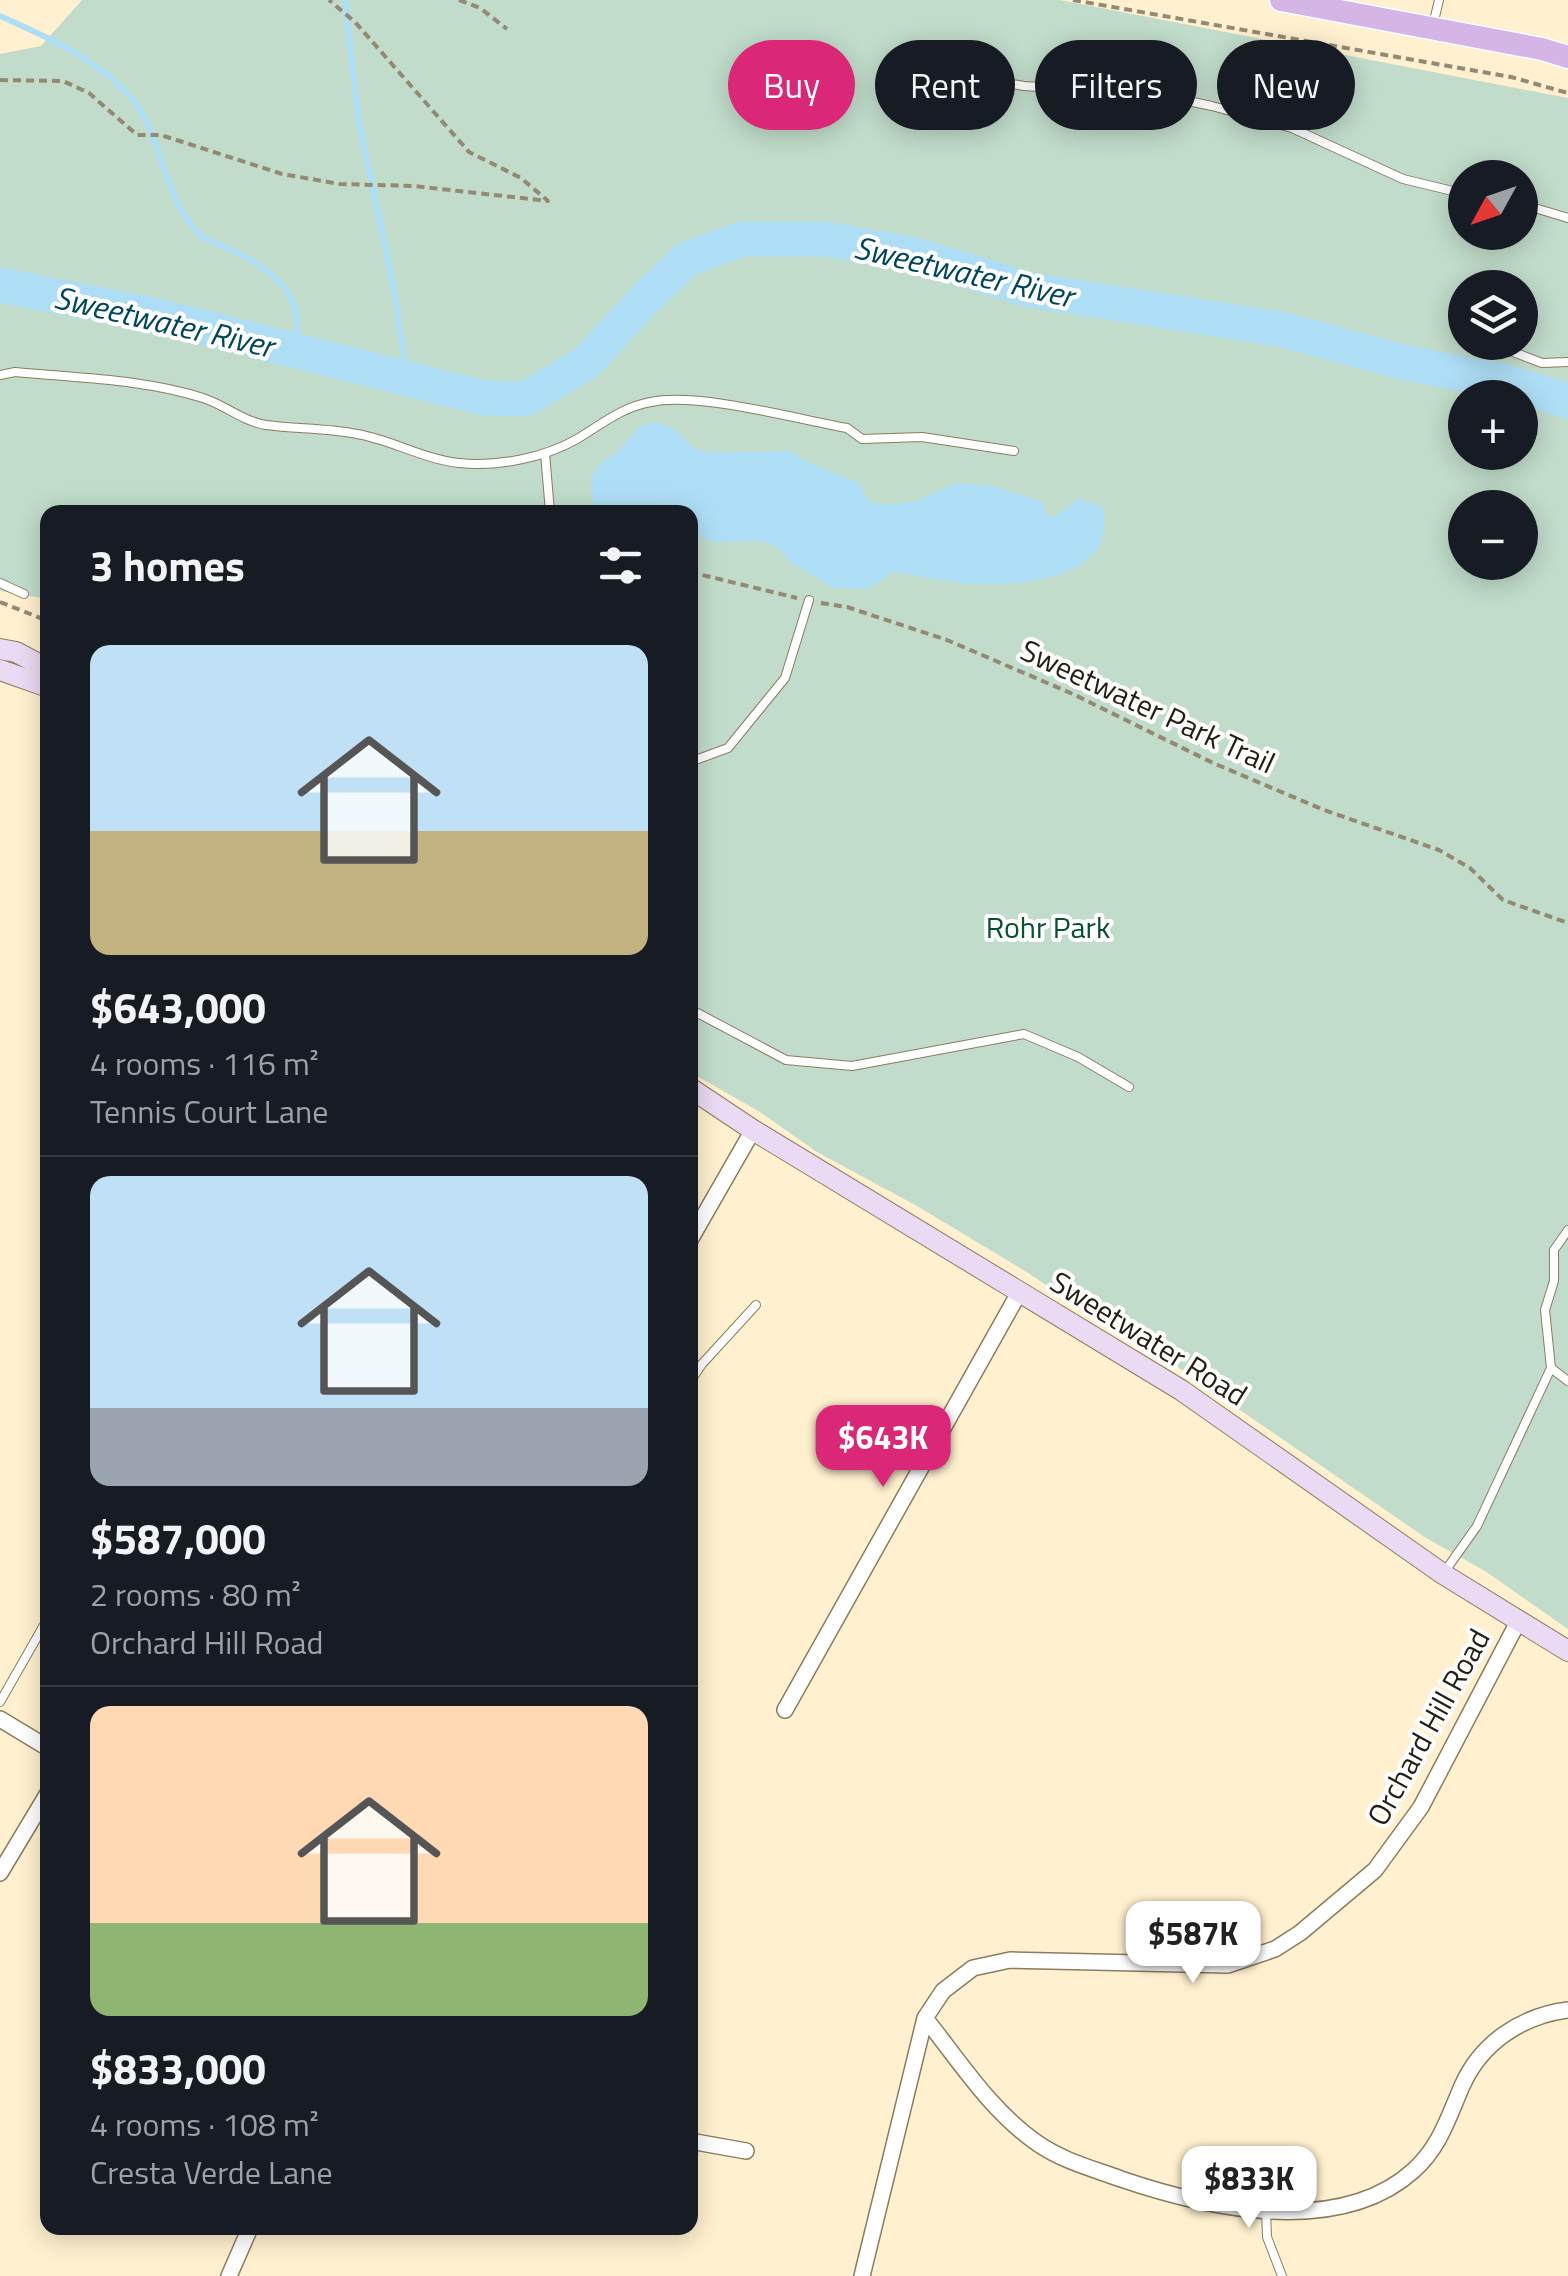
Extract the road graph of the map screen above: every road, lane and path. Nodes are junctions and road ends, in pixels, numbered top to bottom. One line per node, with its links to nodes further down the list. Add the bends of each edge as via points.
1 (329, 0): 9 (path, via 469,152 521,178 548,202 282,174 128,130 63,81)
2 (458, 0): 7 (path)
3 (1074, 0): 11 (path)
4 (1282, 0): 6 (main road)
5 (1439, 0): 6 (lane)
6 (1432, 28): 8 (main road)
7 (506, 29)
8 (1568, 56)
9 (0, 80)
10 (1015, 84): 12 (lane, via 1130,89 1212,106 1292,128 1403,179)
11 (1568, 92)
12 (1448, 190)
13 (1538, 209): 14 (lane)
14 (1568, 218)
15 (1534, 360): 16 (lane)
16 (1568, 362)
17 (0, 375): 19 (lane, via 152,387 206,398 264,424 361,434 460,464)
18 (1014, 451): 19 (lane, via 922,437 862,440 847,428 694,400 655,400 623,409)
19 (545, 453): 20 (lane)
20 (549, 505)
21 (698, 574): 24 (path, Sweetwater Park Trail)
22 (0, 583): 23 (lane)
23 (24, 594)
24 (809, 600): 31 (lane, via 785,678 728,748); 32 (path, Sweetwater Park Trail, via 983,655 1213,763 1439,850 1503,900)
25 (0, 602): 26 (path)
26 (40, 619)
27 (0, 649): 28 (main road)
28 (40, 665)
29 (0, 670): 30 (main road)
30 (40, 683)
31 (698, 759)
32 (1568, 923)
33 (698, 1012): 34 (lane, via 786,1060 852,1066 1024,1034)
34 (1129, 1087)
35 (698, 1093): 36 (main road, Sweetwater Road)
36 (753, 1130): 37 (street); 39 (main road, Sweetwater Road)
37 (698, 1226)
38 (1568, 1230): 41 (lane, via 1554,1250 1546,1310)
39 (1020, 1292): 44 (main road, Sweetwater Road, via 1181,1390); 49 (street)
40 (756, 1305): 42 (lane)
41 (1551, 1368): 43 (lane); 44 (lane, via 1477,1526)
42 (698, 1370)
43 (1568, 1382)
44 (1443, 1574): 45 (main road, Sweetwater Road)
45 (1519, 1620): 47 (main road, Sweetwater Road); 55 (street, Orchard Hill Road, via 1421,1808 1376,1870 1275,1949 1228,1964 1010,1960 973,1968 943,1991)
46 (40, 1632): 48 (lane)
47 (1568, 1651)
48 (0, 1702)
49 (785, 1710)
50 (0, 1719): 51 (street)
51 (40, 1743)
52 (40, 1806): 53 (street)
53 (0, 1873)
54 (1568, 2010): 58 (street, via 1521,2024 1491,2044 1468,2073 1439,2140 1402,2180 1348,2205)
55 (925, 2018): 58 (street, via 999,2110 1057,2155 1172,2196); 61 (street, Orchard Hill Road)
56 (698, 2142): 57 (street)
57 (746, 2151)
58 (1266, 2210): 62 (lane, via 1267,2237)
59 (247, 2235): 60 (street)
60 (230, 2276)
61 (862, 2276)
62 (1282, 2276)

